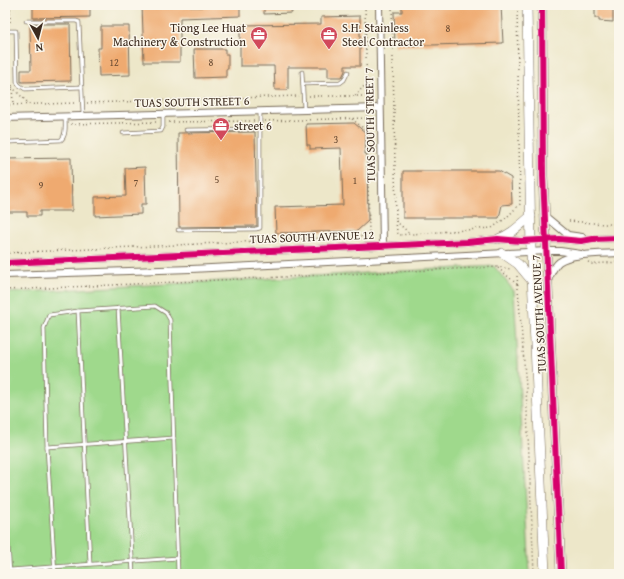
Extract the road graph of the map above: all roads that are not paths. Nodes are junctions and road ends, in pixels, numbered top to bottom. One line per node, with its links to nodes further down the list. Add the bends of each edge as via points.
1 (379, 5): 10 (street, TUAS SOUTH STREET 7)
2 (527, 5): 21 (street, TUAS SOUTH AVENUE 7)
3 (542, 5): 22 (street, TUAS SOUTH AVENUE 7)
4 (26, 21): 9 (lane, via 79,22)
5 (5, 31): 9 (lane, via 16,31 17,82 22,88)
6 (302, 72): 8 (lane)
7 (348, 72): 8 (lane, via 340,83)
8 (303, 84): 11 (lane)
9 (82, 87): 15 (lane)
10 (380, 108): 11 (street, TUAS SOUTH STREET 6); 30 (street, TUAS SOUTH STREET 7)
11 (304, 110): 12 (street, TUAS SOUTH STREET 6)
12 (260, 111): 13 (street, TUAS SOUTH STREET 6); 17 (lane)
13 (163, 113): 15 (street, TUAS SOUTH STREET 6); 19 (lane, via 161,131)
14 (65, 116): 15 (street, TUAS SOUTH STREET 6); 16 (street, TUAS SOUTH STREET 6); 20 (lane, via 64,138 61,140)
15 (83, 116)
16 (5, 118)
17 (260, 129): 18 (lane); 23 (lane, via 260,228)
18 (186, 130)
19 (123, 133)
20 (10, 142)
21 (531, 216): 25 (street, via 508,236); 28 (street, TUAS SOUTH AVENUE 7)
22 (545, 216): 26 (street, TUAS SOUTH AVENUE 7); 27 (street, via 568,235)
23 (178, 230)
24 (619, 238): 27 (street, TUAS SOUTH AVENUE 12)
25 (498, 239): 28 (street, TUAS SOUTH AVENUE 12); 30 (street, TUAS SOUTH AVENUE 12)
26 (546, 239): 28 (street, TUAS SOUTH AVENUE 12); 29 (street, TUAS SOUTH AVENUE 12); 31 (street, TUAS SOUTH AVENUE 7)
27 (593, 239): 29 (street, TUAS SOUTH AVENUE 12)
28 (531, 240): 32 (street, TUAS SOUTH AVENUE 7)
29 (581, 241): 35 (street, via 578,245)
30 (383, 245): 36 (street, TUAS SOUTH AVENUE 12)
31 (547, 251): 32 (street, TUAS SOUTH AVENUE 12); 35 (street, TUAS SOUTH AVENUE 12, via 560,250); 38 (street, TUAS SOUTH AVENUE 7)
32 (531, 252): 33 (street, TUAS SOUTH AVENUE 12); 39 (street, TUAS SOUTH AVENUE 7)
33 (502, 253): 37 (street, TUAS SOUTH AVENUE 12); 39 (street, via 518,264)
34 (619, 253): 35 (street, TUAS SOUTH AVENUE 12)
35 (584, 256): 38 (street, via 558,262)
36 (5, 262)
37 (5, 276)
38 (548, 280): 56 (street, TUAS SOUTH AVENUE 7)
39 (533, 282): 55 (street, TUAS SOUTH AVENUE 7)
40 (118, 308): 41 (lane); 42 (lane, via 155,306 166,313 170,320); 43 (lane)
41 (78, 311): 44 (lane); 45 (lane, via 49,315 44,328)
42 (174, 438): 43 (lane); 47 (lane)
43 (126, 442): 44 (lane); 48 (lane)
44 (84, 444): 45 (lane); 49 (lane)
45 (47, 447): 50 (lane)
46 (5, 498): 51 (lane)
47 (178, 558): 48 (lane); 54 (lane)
48 (132, 561): 49 (lane); 53 (lane)
49 (90, 564): 50 (lane)
50 (54, 567): 51 (lane); 52 (lane)
51 (10, 572)
52 (55, 574)
53 (133, 574)
54 (178, 574)
55 (545, 574)
56 (562, 574)

